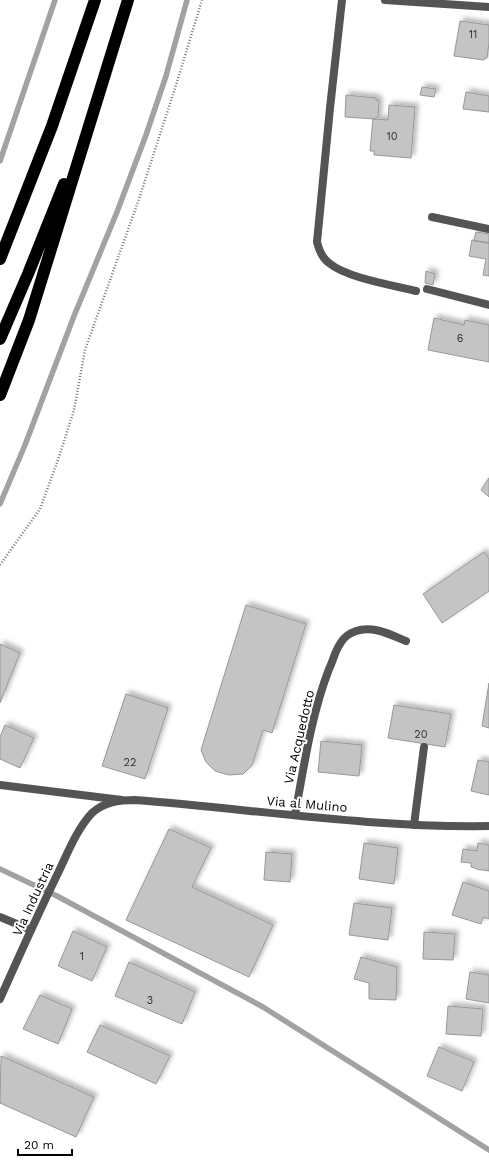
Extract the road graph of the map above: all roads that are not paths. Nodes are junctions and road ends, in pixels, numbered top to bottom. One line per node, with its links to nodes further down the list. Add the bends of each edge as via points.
1 (95, 0): 9 (highway, via 52,126)
2 (128, 0): 6 (highway)
3 (342, 0): 11 (street, via 317,242 320,252 328,262 340,270)
4 (385, 0): 5 (street)
5 (489, 7)
6 (114, 43): 13 (highway, via 59,198); 14 (highway, via 29,320)
7 (432, 218): 8 (street)
8 (489, 229)
9 (0, 259)
10 (427, 289): 12 (street)
11 (416, 291)
12 (489, 305)
13 (0, 339)
14 (0, 395)
15 (406, 641): 20 (street, Via Acquedotto, via 385,632 364,629 355,631 340,644 313,720)
16 (424, 747): 21 (street)
17 (0, 785): 18 (street, Via al Mulino)
18 (123, 800): 19 (street, Via al Mulino, via 106,804); 20 (street, Via al Mulino)
19 (93, 812): 24 (street, Via Industria, via 81,828)
20 (295, 815): 21 (street, Via al Mulino)
21 (414, 825): 22 (street, Via al Mulino)
22 (489, 826)
23 (0, 917): 24 (street)
24 (31, 930): 25 (street, Via Industria)
25 (0, 999)

